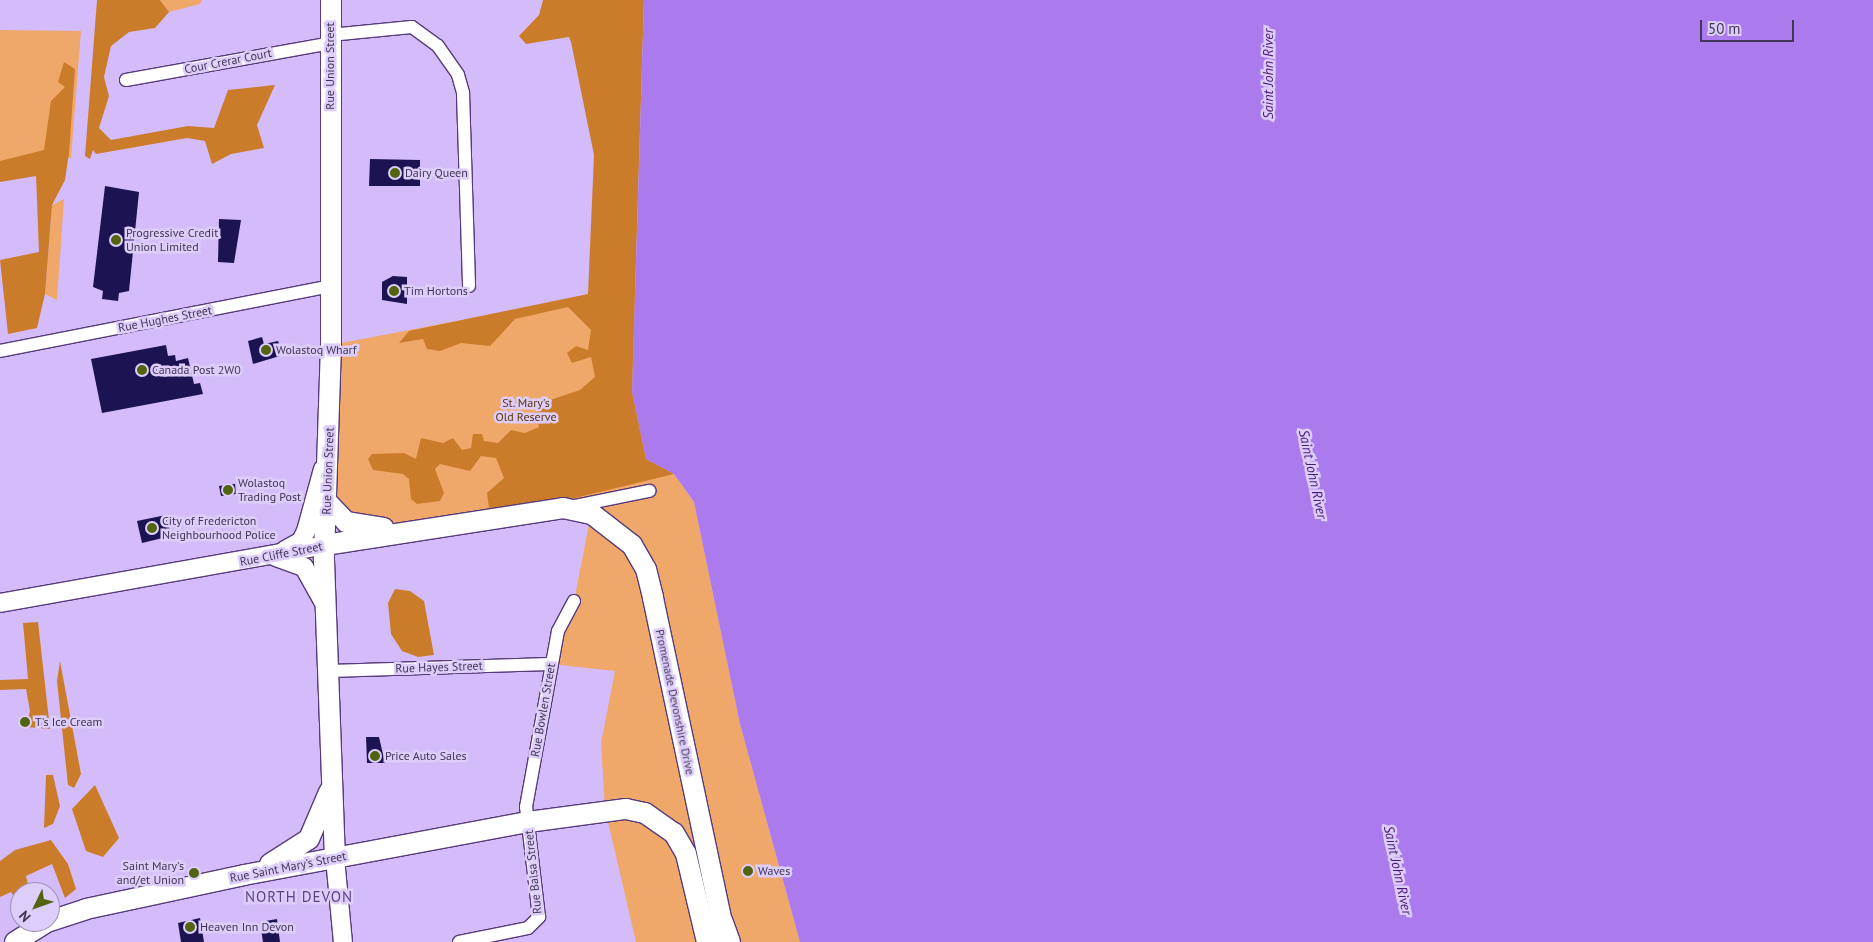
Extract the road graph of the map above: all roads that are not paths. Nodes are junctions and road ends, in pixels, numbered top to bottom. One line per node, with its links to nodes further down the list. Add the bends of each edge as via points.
1 (331, 0): 2 (main road, Rue Union Street)
2 (330, 39): 3 (street, Cour Crerar Court); 4 (main road, Rue Union Street); 5 (street, Cour Crerar Court, via 412,27 438,46 458,75 463,93)
3 (126, 80)
4 (330, 286): 6 (street, Rue Hughes Street); 7 (main road, Rue Union Street)
5 (469, 286)
6 (0, 351)
7 (328, 456): 9 (main road, Rue Union Street); 13 (main road, via 301,541)
8 (649, 490): 10 (street)
9 (326, 501): 11 (main road, via 346,522); 12 (main road, Rue Union Street)
10 (563, 508): 11 (main road, Rue Cliffe Street); 25 (main road, Promenade Devonshire Drive, via 592,514 613,526 632,545 646,569)
11 (416, 530): 12 (main road, Rue Cliffe Street)
12 (324, 545): 13 (main road, Rue Cliffe Street); 16 (main road, Rue Union Street)
13 (273, 557): 15 (main road, Rue Cliffe Street); 16 (main road, via 304,567)
14 (574, 601): 17 (street, Rue Bowlen Street, via 558,631)
15 (0, 603)
16 (325, 606): 18 (main road, Rue Union Street)
17 (551, 664): 18 (street, Rue Hayes Street); 20 (street, Rue Bowlen Street, via 526,807)
18 (328, 670): 19 (main road, Rue Union Street)
19 (331, 788): 21 (main road, Rue Union Street); 22 (main road, via 309,839 284,858)
20 (528, 822): 21 (main road, Rue Saint Mary's Street); 28 (street, Rue Balsa Street, via 537,922); 29 (main road, via 605,809 645,813 661,821 686,854)
21 (335, 858): 22 (main road, Rue Saint Mary's Street); 27 (main road, Rue Union Street)
22 (244, 876): 23 (main road, Rue Saint Mary's Street, via 86,909)
23 (60, 917)
24 (31, 932): 26 (main road, Rue Saint Mary's Street)
25 (725, 936)
26 (15, 942)
27 (343, 942)
28 (459, 942)
29 (707, 942)

